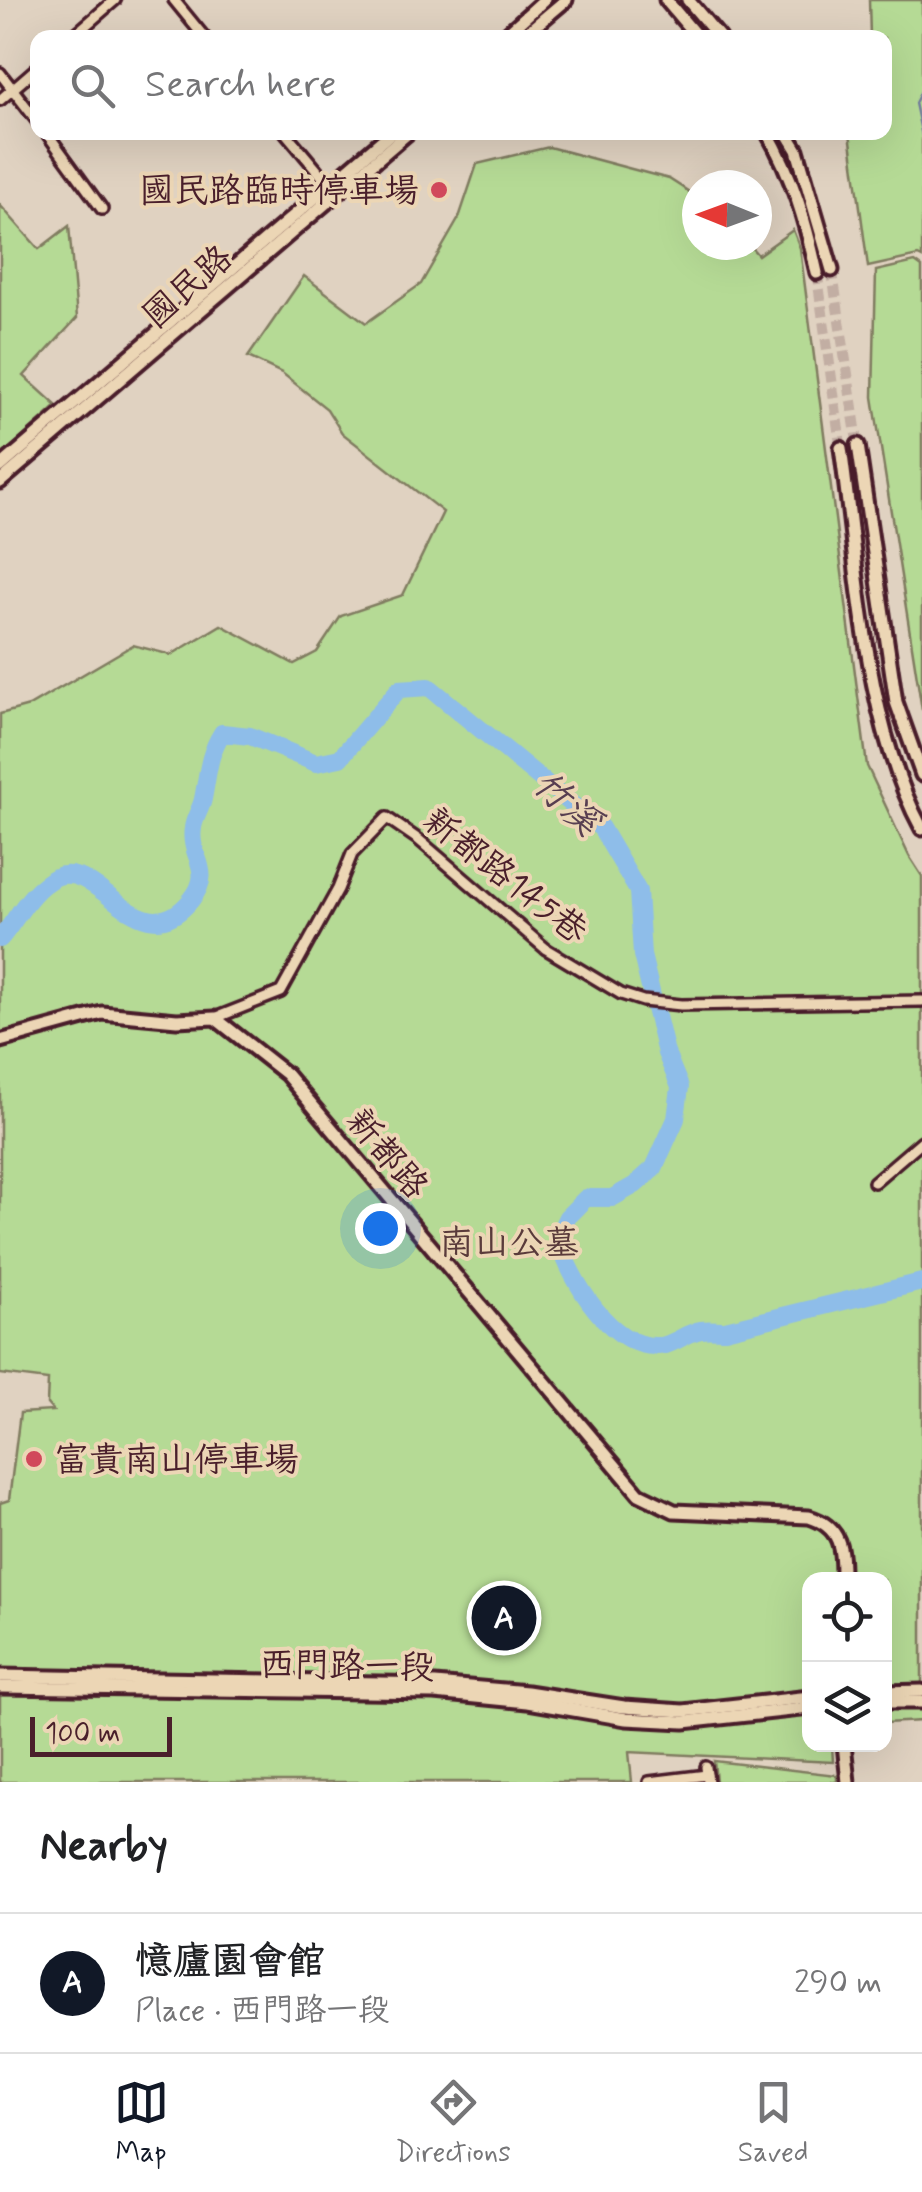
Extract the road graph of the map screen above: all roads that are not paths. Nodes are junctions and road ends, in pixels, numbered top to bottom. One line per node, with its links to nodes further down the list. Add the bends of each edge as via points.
1 (114, 0): 7 (street)
2 (174, 0): 8 (street)
3 (544, 0): 9 (street)
4 (566, 0): 10 (street)
5 (666, 0): 11 (street)
6 (688, 0): 12 (street)
7 (80, 30)
8 (199, 30)
9 (511, 30)
10 (530, 30)
11 (691, 30)
12 (713, 30)
13 (0, 73): 15 (street)
14 (30, 74): 15 (street)
15 (12, 89): 16 (street); 17 (street)
16 (0, 100)
17 (30, 112)
18 (52, 140): 25 (street)
19 (292, 140): 24 (street)
20 (384, 140): 24 (street, 國民路)
21 (399, 140): 24 (street, 國民路)
22 (771, 140): 27 (street, via 803,211)
23 (790, 140): 26 (street)
24 (333, 190): 30 (street, 國民路); 31 (street, 國民路)
25 (102, 209)
26 (832, 270)
27 (817, 273)
28 (858, 445): 32 (street, via 896,702)
29 (841, 448): 33 (street, via 878,704)
30 (0, 467)
31 (0, 482)
32 (922, 775)
33 (922, 829)
34 (922, 1002): 35 (street, 新都路145巷, via 642,1001 546,949 387,818 352,854 280,992)
35 (215, 1018): 36 (street, via 102,1013); 39 (street, 新都路, via 286,1074 638,1494 674,1510 825,1522 839,1542)
36 (0, 1041)
37 (922, 1140): 38 (street)
38 (874, 1182)
39 (841, 1572)
40 (0, 1676): 44 (street, 西門路一段, via 435,1684 683,1711)
41 (0, 1688): 47 (street, 西門路一段, via 435,1693 684,1722)
42 (922, 1691): 43 (street)
43 (892, 1692)
44 (802, 1698)
45 (892, 1702): 46 (street)
46 (922, 1702)
47 (802, 1709)
48 (845, 1752): 51 (street)
49 (707, 1774): 50 (street)
50 (649, 1782)
51 (848, 1782)

